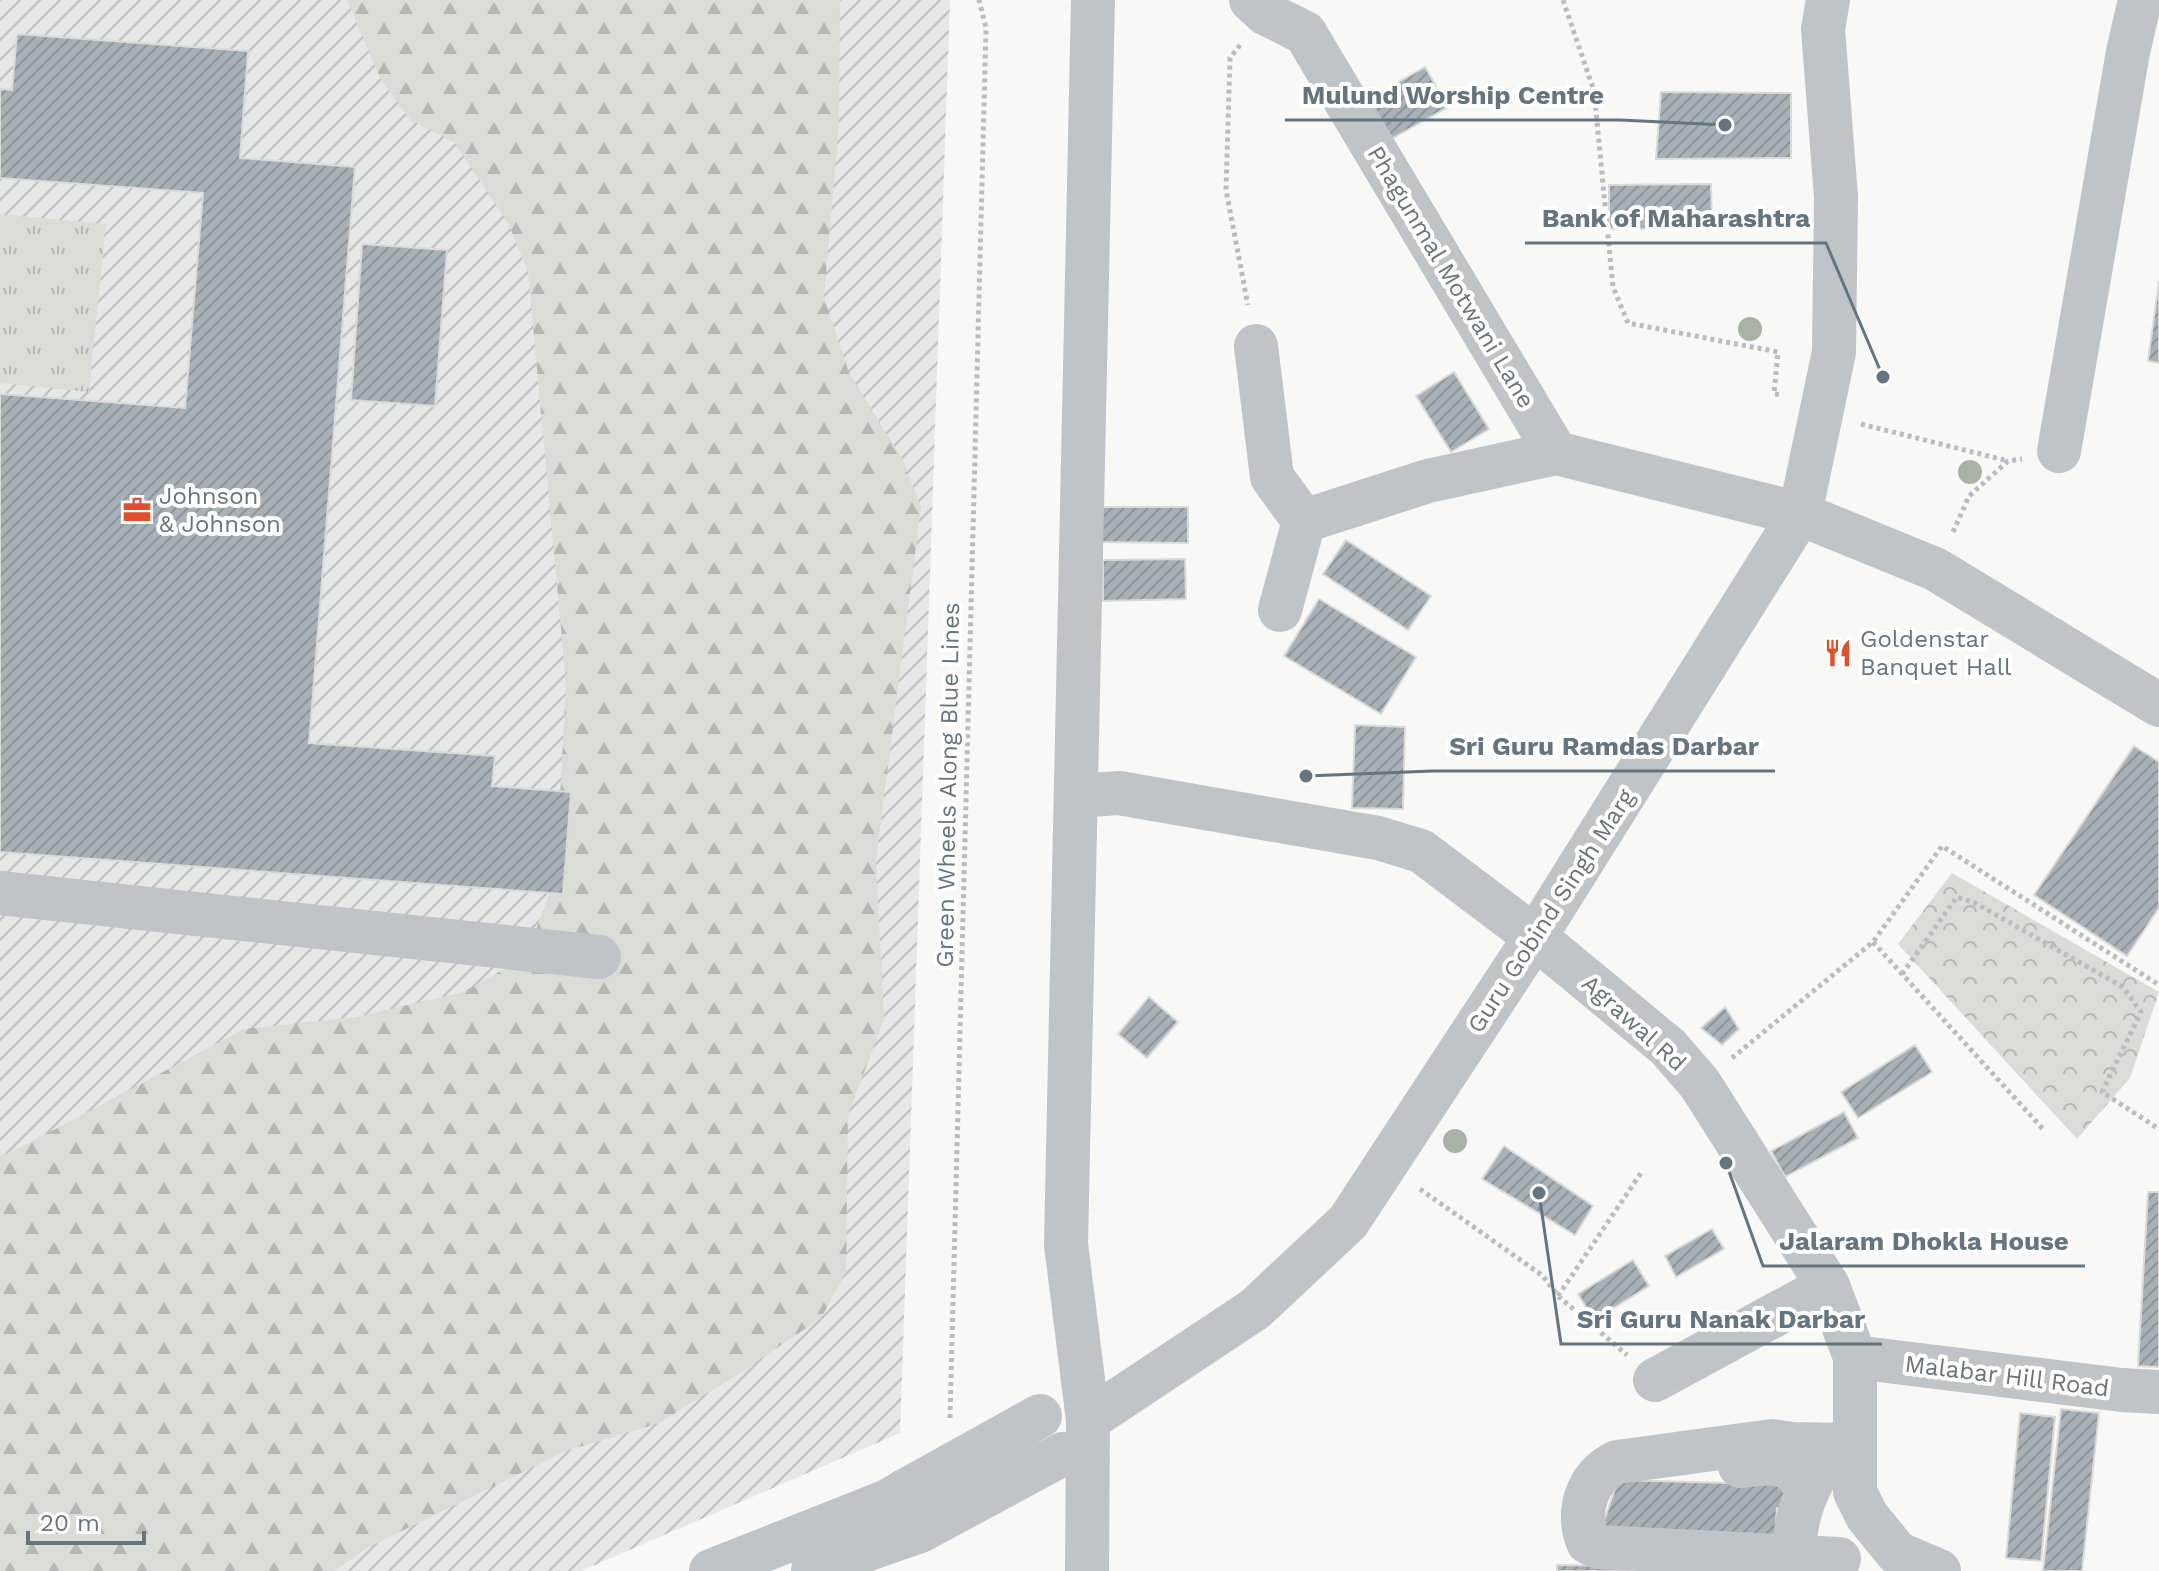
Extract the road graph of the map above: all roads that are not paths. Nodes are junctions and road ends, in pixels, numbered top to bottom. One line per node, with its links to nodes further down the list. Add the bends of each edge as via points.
1 (1093, 0): 12 (street)
2 (1828, 0): 8 (street, Guru Gobind Singh Marg, via 1823,29 1836,197 1834,352)
3 (2140, 0): 6 (street)
4 (1258, 6): 7 (street, Phagunmal Motwani Lane, via 1305,33)
5 (1256, 346): 9 (street, via 1272,477)
6 (2059, 451)
7 (1556, 453): 8 (street); 9 (street, via 1428,481)
8 (1800, 514): 11 (street, via 1935,569); 14 (street, Guru Gobind Singh Marg)
9 (1304, 521): 10 (street)
10 (1280, 610)
11 (2159, 705)
12 (1076, 796): 14 (street, Agrawal Rd, via 1119,793 1392,842 1421,851); 20 (street, via 1066,1244)
13 (0, 893): 15 (street)
14 (1535, 937): 16 (street, Agrawal Rd, via 1668,1047 1700,1084); 20 (street, Guru Gobind Singh Marg, via 1348,1222 1255,1309)
15 (599, 957)
16 (1828, 1286): 17 (street, Agrawal Rd); 18 (street)
17 (1855, 1357): 19 (street, Malabar Hill Road); 21 (street, Agrawal Rd)
18 (1655, 1380)
19 (2159, 1392)
20 (1075, 1437): 23 (street, Guru Gobind Singh Marg, bridge); 23 (street, Guru Gobind Singh Marg, bridge, via 1040,1416); 28 (street)
21 (1833, 1458): 22 (street, Agrawal Rd); 24 (street, via 1795,1526); 24 (street, via 1772,1441 1663,1455 1606,1467 1587,1490 1583,1530 1588,1542 1598,1547)
22 (1855, 1492): 25 (street, Agrawal Rd); 29 (street, via 1897,1553)
23 (904, 1515): 26 (street, Guru Gobind Singh Marg); 27 (street, Guru Gobind Singh Marg)
24 (1793, 1557): 25 (street)
25 (1839, 1565)
26 (711, 1571)
27 (813, 1571)
28 (1087, 1571)
29 (1939, 1571)

